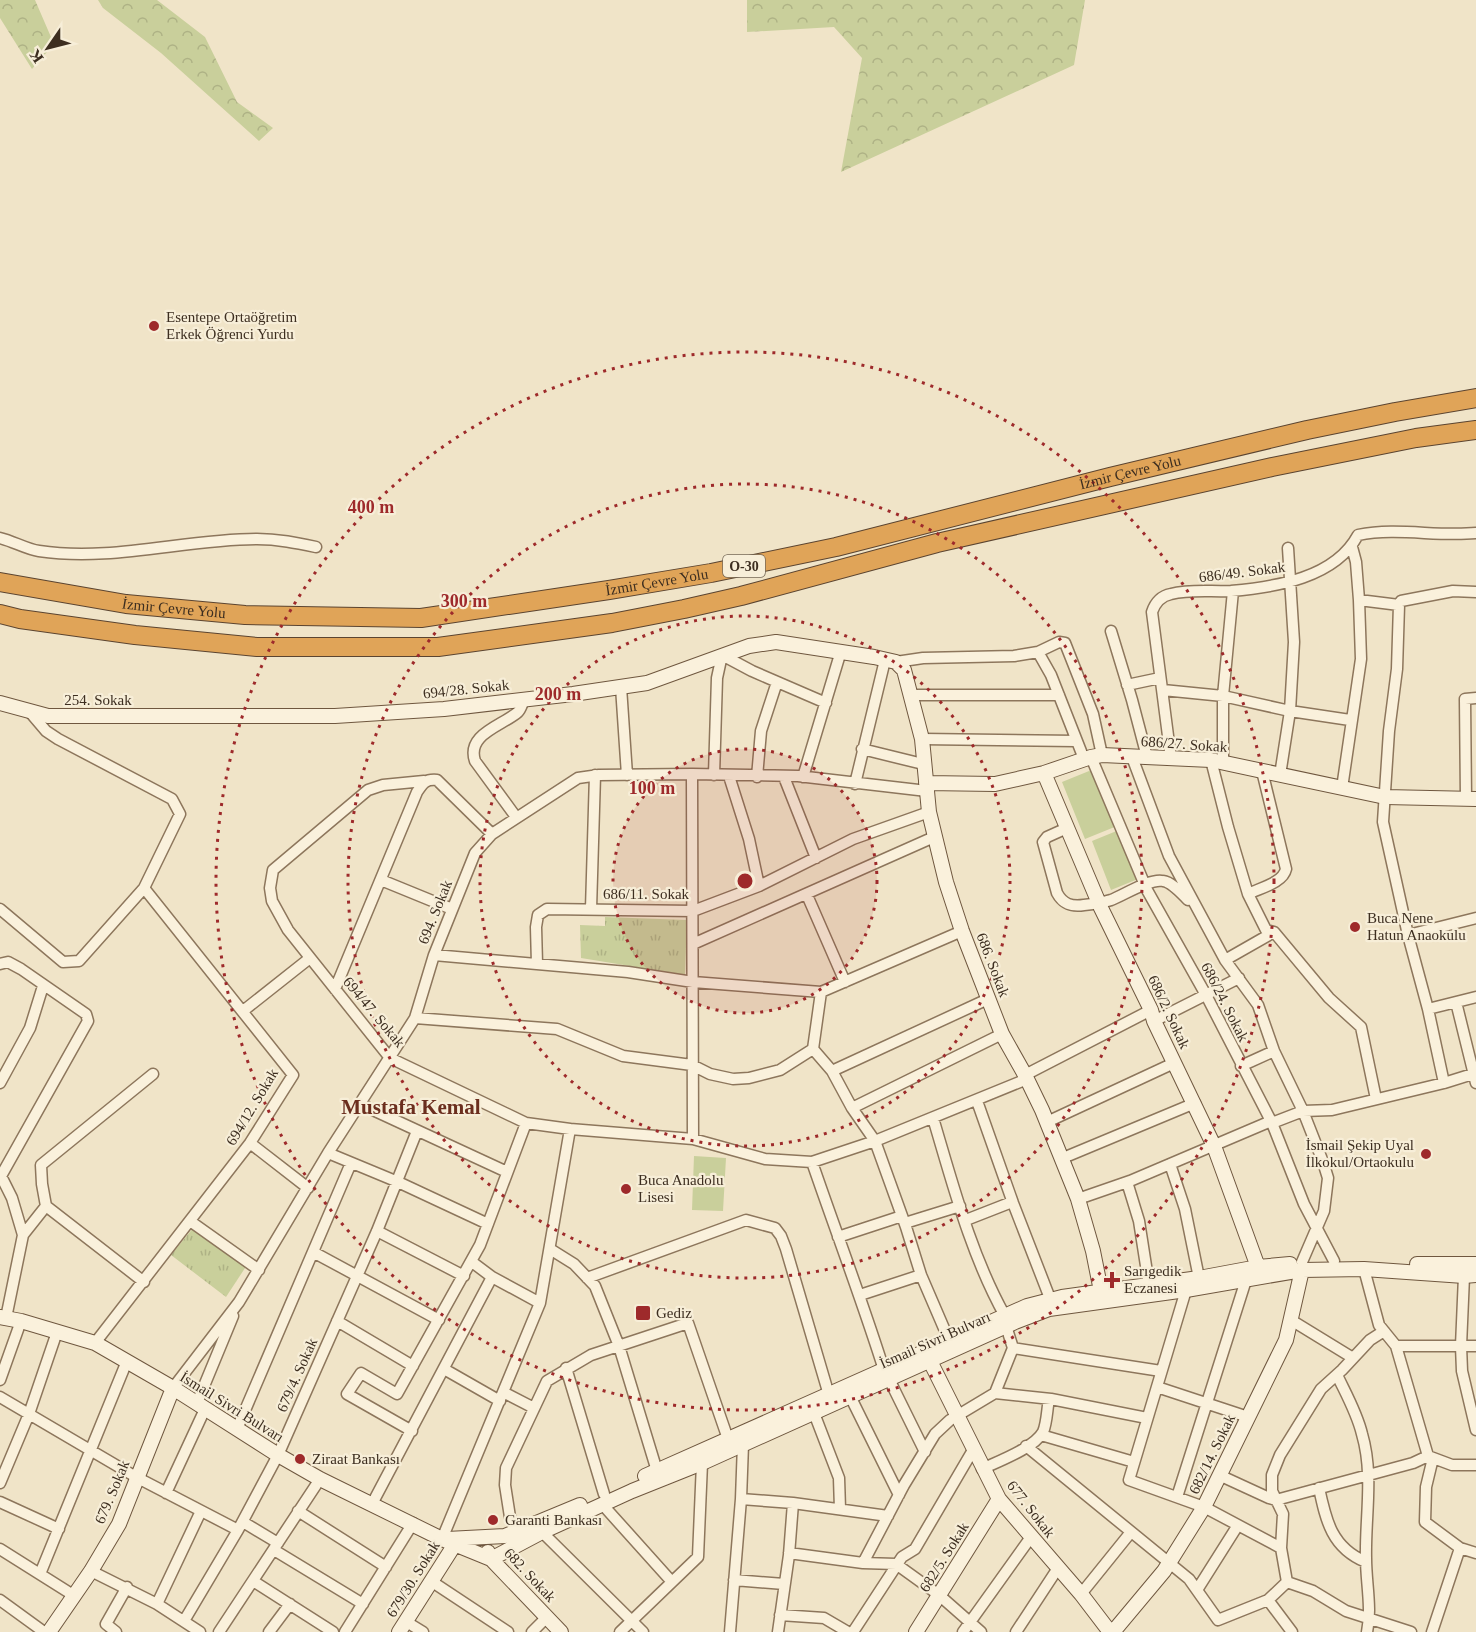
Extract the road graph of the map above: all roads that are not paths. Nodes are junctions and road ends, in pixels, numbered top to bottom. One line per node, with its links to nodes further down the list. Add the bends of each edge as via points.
1 (1476, 398): 8 (highway, İzmir Çevre Yolu / O-30, via 1307,430 836,547 723,571 421,618 246,615 126,604)
2 (1476, 430): 14 (highway, İzmir Çevre Yolu / O-30, via 1272,467 937,543 684,609 438,647 257,647 135,635)
3 (1476, 533): 6 (street, 686/49. Sokak, via 1380,531 1358,535)
4 (0, 538): 5 (street, via 38,551 82,553 257,539)
5 (316, 547)
6 (1352, 547): 9 (street, 686/49. Sokak, via 1328,567); 12 (street)
7 (1288, 548): 9 (street)
8 (0, 582)
9 (1290, 582): 10 (street, 686/49. Sokak); 33 (street, via 1294,642)
10 (1233, 591): 20 (street, 686/49. Sokak, via 1169,594 1155,603 1152,612); 27 (street)
11 (1476, 592): 13 (street, via 1453,591 1401,601)
12 (1359, 600): 13 (street); 35 (street, via 1361,659)
13 (1399, 605): 60 (street)
14 (0, 614)
15 (1111, 631): 22 (street)
16 (841, 651): 18 (street, 694/28. Sokak, via 776,642); 19 (street, 694/28. Sokak); 31 (street)
17 (1038, 652): 19 (street); 26 (street); 39 (street, via 1065,643 1100,735)
18 (722, 655): 21 (street); 23 (street, 694/28. Sokak, via 647,682); 50 (street, via 717,678)
19 (885, 660): 25 (street, 686. Sokak, via 904,670); 38 (street)
20 (1160, 678): 22 (street); 24 (street, 686/49. Sokak)
21 (777, 682): 31 (street); 53 (street, via 761,731)
22 (1127, 685): 41 (street)
23 (621, 687): 29 (street, 694/28. Sokak); 49 (street)
24 (1163, 690): 27 (street); 42 (street, 686/49. Sokak)
25 (911, 695): 26 (street); 36 (street, 686. Sokak)
26 (1059, 695): 37 (street)
27 (1223, 696): 33 (street); 43 (street)
28 (1476, 698): 61 (street, via 1464,699)
29 (524, 700): 34 (street, 694/28. Sokak, via 335,716); 63 (street, via 520,711 479,738 473,754)
30 (0, 703): 32 (street, 254. Sokak)
31 (826, 703): 55 (street)
32 (29, 711): 34 (street, 254. Sokak, via 48,717); 71 (street, via 58,739 172,799 180,814)
33 (1290, 711): 35 (street); 51 (street)
34 (197, 717)
35 (1350, 720): 59 (street)
36 (922, 739): 37 (street); 44 (street, 686. Sokak)
37 (1076, 741): 39 (street)
38 (862, 749): 44 (street); 57 (street)
39 (1093, 757): 40 (street, 686/27. Sokak); 46 (street, 686/27. Sokak); 69 (street, 686/24. Sokak)
40 (1132, 757): 41 (street, 686/27. Sokak); 75 (street, via 1169,856)
41 (1147, 757): 42 (street, 686/27. Sokak)
42 (1171, 759): 43 (street, 686/27. Sokak)
43 (1217, 761): 45 (street, 686/27. Sokak); 72 (street)
44 (923, 764): 58 (street, 686. Sokak)
45 (1262, 771): 51 (street, 686/27. Sokak); 72 (street, via 1286,869 1279,879)
46 (1044, 773): 58 (street, 686/27. Sokak, via 996,784); 64 (street, 686/2. Sokak)
47 (692, 774): 49 (street, 694. Sokak); 50 (street, 694. Sokak); 79 (street)
48 (595, 775): 49 (street, 694. Sokak); 63 (street, 694. Sokak, via 578,778); 78 (street)
49 (627, 775)
50 (714, 775): 52 (street, 694. Sokak)
51 (1280, 775): 59 (street, 686/27. Sokak)
52 (729, 776): 53 (street, 694. Sokak); 70 (street, via 750,839)
53 (757, 777): 54 (street, 694. Sokak)
54 (784, 777): 55 (street, 694. Sokak); 67 (street)
55 (802, 777): 57 (street, 694. Sokak)
56 (424, 781): 65 (street, via 436,780); 68 (street); 86 (street, 694/47. Sokak, via 368,790 273,870 273,901 288,930)
57 (855, 784): 58 (street, 694. Sokak)
58 (927, 787): 62 (street, 686. Sokak)
59 (1342, 788): 60 (street, 686/27. Sokak)
60 (1385, 797): 61 (street, 686/27. Sokak); 83 (street, via 1383,822)
61 (1471, 799)
62 (929, 812): 66 (street, 686. Sokak); 67 (street, 686/11. Sokak, via 853,839)
63 (516, 817): 65 (street, 694. Sokak)
64 (1067, 828): 74 (street, 686/2. Sokak); 74 (street, via 1043,842 1057,893 1061,900 1074,906)
65 (492, 834): 77 (street, 694. Sokak, via 475,852)
66 (934, 837): 73 (street); 81 (street, 686. Sokak)
67 (816, 858): 70 (street, 686/11. Sokak)
68 (381, 880): 77 (street); 94 (street)
69 (1144, 885): 74 (street); 75 (street, via 1161,880); 96 (street, 686/24. Sokak)
70 (759, 886): 79 (street, 686/11. Sokak)
71 (144, 888): 76 (street, via 79,962 63,962); 101 (street, 694/12. Sokak)
72 (1248, 894): 82 (street, via 1266,930)
73 (807, 895): 84 (street); 92 (street)
74 (1099, 903): 102 (street, 686/2. Sokak)
75 (1195, 906): 87 (street)
76 (0, 909)
77 (452, 909): 85 (street, 694. Sokak)
78 (591, 909): 79 (street, 686/11. Sokak); 89 (street, 686/11. Sokak, via 547,909 538,915)
79 (693, 911): 84 (street)
80 (1476, 918): 83 (street)
81 (962, 932): 92 (street); 98 (street, 686. Sokak)
82 (1274, 932): 87 (street); 117 (street, via 1329,999 1361,1028)
83 (1408, 935): 100 (street)
84 (693, 944): 91 (street)
85 (434, 955): 89 (street); 103 (street, 694. Sokak)
86 (310, 958): 94 (street, 694/47. Sokak); 101 (street)
87 (1225, 960): 90 (street)
88 (0, 964): 93 (street, via 8,962)
89 (537, 964): 91 (street)
90 (1239, 978): 96 (street); 106 (street, via 1258,1005)
91 (693, 982): 95 (street); 109 (street)
92 (844, 982): 95 (street)
93 (43, 986): 115 (street, via 30,1028); 139 (street, via 86,1014 88,1021)
94 (335, 989): 107 (street, 694/47. Sokak)
95 (821, 992): 105 (street)
96 (1206, 995): 102 (street); 110 (street, 686/24. Sokak)
97 (1476, 997): 99 (street)
98 (988, 999): 104 (street, 686. Sokak); 111 (street)
99 (1455, 1002): 100 (street); 114 (street)
100 (1428, 1009): 116 (street)
101 (243, 1011): 131 (street, 694/12. Sokak, via 293,1075)
102 (1153, 1015): 108 (street, 686/2. Sokak); 113 (street)
103 (415, 1018): 107 (street, 694. Sokak); 109 (street, via 557,1029 623,1056)
104 (1002, 1034): 113 (street, 686. Sokak); 121 (street)
105 (813, 1049): 109 (street, via 780,1070 748,1078 733,1079); 111 (street)
106 (1274, 1051): 110 (street); 122 (street)
107 (390, 1058): 120 (street, 694. Sokak); 124 (street, 694/47. Sokak)
108 (1174, 1063): 119 (street, 686/2. Sokak); 125 (street)
109 (692, 1065): 129 (street)
110 (1241, 1066): 126 (street, 686/24. Sokak)
111 (832, 1071): 121 (street)
112 (153, 1074): 145 (street, via 41,1166)
113 (1026, 1077): 118 (street); 125 (street, 686. Sokak)
114 (1475, 1077): 116 (street)
115 (0, 1083)
116 (1444, 1083): 117 (street)
117 (1376, 1099): 122 (street, via 1332,1110)
118 (977, 1101): 123 (street); 144 (street)
119 (1195, 1103): 132 (street, 686/2. Sokak); 134 (street)
120 (360, 1104): 128 (street); 133 (street, 694. Sokak)
121 (852, 1108): 130 (street)
122 (1303, 1111): 126 (street); 151 (street, via 1328,1178 1324,1211)
123 (933, 1118): 130 (street); 146 (street)
124 (526, 1122): 127 (street, 694/47. Sokak); 138 (street)
125 (1047, 1122): 134 (street, 686. Sokak)
126 (1272, 1122): 132 (street); 151 (street, 686/24. Sokak)
127 (570, 1129): 129 (street, 694/47. Sokak); 155 (street)
128 (417, 1131): 138 (street); 140 (street, 679/4. Sokak)
129 (693, 1139): 135 (street, 694/47. Sokak, via 765,1159)
130 (875, 1141): 135 (street); 147 (street)
131 (250, 1143): 142 (street); 149 (street, 694/12. Sokak)
132 (1214, 1146): 137 (street); 161 (street, 686/2. Sokak)
133 (328, 1153): 136 (street); 142 (street, 694. Sokak)
134 (1063, 1158): 143 (street, 686. Sokak)
135 (813, 1162): 154 (street)
136 (351, 1163): 140 (street); 156 (street)
137 (1170, 1164): 141 (street); 170 (street, via 1185,1209)
138 (507, 1172): 150 (street)
139 (1, 1175): 153 (street)
140 (398, 1182): 150 (street); 152 (street, 679/4. Sokak)
141 (1127, 1182): 143 (street); 173 (street, via 1139,1221)
142 (308, 1188): 163 (street, 694. Sokak)
143 (1078, 1199): 175 (street, 686. Sokak)
144 (1012, 1202): 148 (street); 177 (street)
145 (46, 1206): 153 (street); 172 (street)
146 (960, 1206): 147 (street); 148 (street)
147 (903, 1220): 154 (street); 165 (street)
148 (966, 1220): 185 (street, via 988,1284)
149 (190, 1221): 163 (street); 172 (street, 694/12. Sokak)
150 (488, 1224): 158 (street)
151 (1317, 1227): 157 (street, 686/24. Sokak); 160 (street)
152 (377, 1231): 164 (street, 679/4. Sokak); 166 (street)
153 (23, 1235): 180 (street)
154 (838, 1238): 176 (street)
155 (550, 1249): 169 (street); 179 (street)
156 (313, 1252): 164 (street); 221 (street)
157 (1334, 1261): 159 (street, İsmail Sivri Bulvarı); 160 (street, İsmail Sivri Bulvarı)
158 (472, 1262): 166 (street); 168 (street)
159 (1476, 1263)
160 (1302, 1266): 161 (street, İsmail Sivri Bulvarı); 162 (street, İsmail Sivri Bulvarı); 171 (street, İsmail Sivri Bulvarı); 182 (street, 682/14. Sokak)
161 (1258, 1267): 170 (street, İsmail Sivri Bulvarı)
162 (1364, 1269): 167 (street, İsmail Sivri Bulvarı); 186 (street)
163 (259, 1270): 178 (street, 694. Sokak)
164 (358, 1274): 181 (street); 184 (street, 679/4. Sokak)
165 (921, 1275): 176 (street); 188 (street)
166 (464, 1276): 181 (street)
167 (1470, 1276): 192 (street)
168 (492, 1277): 179 (street); 200 (street)
169 (587, 1278): 190 (street, via 595,1286); 208 (street, via 746,1220 775,1228 786,1249)
170 (1199, 1278): 173 (street, İsmail Sivri Bulvarı)
171 (1246, 1280): 174 (street, İsmail Sivri Bulvarı); 213 (street)
172 (144, 1281): 189 (street, 694/12. Sokak)
173 (1149, 1285): 175 (street, İsmail Sivri Bulvarı)
174 (1186, 1290): 185 (street, İsmail Sivri Bulvarı, via 1049,1309); 201 (street)
175 (1101, 1291): 177 (street, İsmail Sivri Bulvarı)
176 (860, 1296): 202 (street)
177 (1051, 1301): 185 (street, İsmail Sivri Bulvarı, via 1027,1306)
178 (239, 1302): 206 (street, 694. Sokak); 214 (street)
179 (540, 1304): 211 (street)
180 (3, 1318): 183 (street, İsmail Sivri Bulvarı)
181 (439, 1320): 198 (street)
182 (1291, 1320): 195 (street); 219 (street, 682/14. Sokak, via 1286,1340)
183 (21, 1321): 187 (street, İsmail Sivri Bulvarı); 204 (street)
184 (337, 1321): 198 (street); 231 (street, 679/4. Sokak)
185 (1006, 1321): 188 (street, İsmail Sivri Bulvarı); 194 (street); 197 (street, İsmail Sivri Bulvarı)
186 (1384, 1331): 191 (street); 195 (street)
187 (57, 1332): 189 (street, İsmail Sivri Bulvarı); 217 (street)
188 (948, 1341): 202 (street, İsmail Sivri Bulvarı)
189 (95, 1343): 196 (street, İsmail Sivri Bulvarı)
190 (619, 1346): 199 (street); 225 (street, via 688,1323); 237 (street)
191 (1396, 1346): 192 (street); 232 (street)
192 (1461, 1346): 193 (street); 222 (street, via 1462,1371)
193 (1476, 1346)
194 (1013, 1348): 201 (street); 207 (street)
195 (1353, 1358): 203 (street)
196 (127, 1361): 206 (street, İsmail Sivri Bulvarı); 228 (street)
197 (930, 1361): 202 (street, İsmail Sivri Bulvarı); 218 (street, 677. Sokak)
198 (413, 1366): 223 (street, via 397,1394 360,1373 347,1394)
199 (566, 1368): 215 (street, via 548,1381); 247 (street)
200 (444, 1369): 211 (street); 223 (street)
201 (1161, 1371): 205 (street)
202 (887, 1374): 208 (street, İsmail Sivri Bulvarı); 209 (street, İsmail Sivri Bulvarı); 230 (street)
203 (1337, 1375): 238 (street, via 1363,1436); 250 (street, via 1321,1389 1280,1455 1272,1475)
204 (0, 1380)
205 (1157, 1387): 213 (street); 220 (street)
206 (173, 1388): 214 (street, İsmail Sivri Bulvarı); 240 (street, 679. Sokak)
207 (995, 1393): 212 (street); 218 (street)
208 (829, 1395): 225 (street, İsmail Sivri Bulvarı)
209 (850, 1396): 216 (street, İsmail Sivri Bulvarı); 245 (street)
210 (0, 1397): 217 (street)
211 (501, 1397): 215 (street); 268 (street)
212 (1049, 1399): 220 (street); 224 (street)
213 (1207, 1402): 219 (street); 246 (street)
214 (201, 1406): 221 (street, İsmail Sivri Bulvarı); 244 (street)
215 (534, 1408): 263 (street, via 506,1467 510,1517)
216 (814, 1413): 226 (street, İsmail Sivri Bulvarı); 255 (street, via 839,1478)
217 (29, 1414): 228 (street); 242 (street)
218 (957, 1416): 229 (street, 677. Sokak); 230 (street, via 939,1430)
219 (1248, 1417): 239 (street, 682/14. Sokak)
220 (1147, 1418): 233 (street)
221 (237, 1429): 231 (street, İsmail Sivri Bulvarı)
222 (1476, 1430)
223 (412, 1431): 253 (street)
224 (1041, 1435): 227 (street); 233 (street)
225 (728, 1440): 237 (street, İsmail Sivri Bulvarı)
226 (743, 1444): 234 (street, İsmail Sivri Bulvarı); 248 (street)
227 (1026, 1446): 236 (street); 265 (street)
228 (91, 1450): 240 (street); 262 (street)
229 (973, 1450): 236 (street, 677. Sokak); 280 (street, via 915,1549)
230 (925, 1452): 245 (street)
231 (278, 1455): 241 (street, İsmail Sivri Bulvarı); 261 (street, 679/4. Sokak)
232 (1430, 1457): 235 (street, via 1452,1465); 238 (street); 271 (street, via 1425,1522)
233 (1134, 1462): 246 (street, via 1129,1480)
234 (702, 1463): 247 (street, İsmail Sivri Bulvarı); 288 (street, via 698,1557)
235 (1476, 1465)
236 (982, 1469): 249 (street, 677. Sokak)
237 (657, 1471): 247 (street, İsmail Sivri Bulvarı)
238 (1369, 1474): 243 (street); 276 (street)
239 (1219, 1475): 250 (street); 254 (street, 682/14. Sokak)
240 (136, 1477): 244 (street); 283 (street, 679. Sokak, via 119,1524)
241 (320, 1479): 253 (street, İsmail Sivri Bulvarı); 257 (street)
242 (0, 1483)
243 (1319, 1488): 250 (street); 276 (street, via 1331,1532 1350,1553)
244 (166, 1492): 256 (street)
245 (899, 1495): 258 (street)
246 (1177, 1497): 254 (street)
247 (603, 1499): 263 (street, İsmail Sivri Bulvarı); 264 (street, İsmail Sivri Bulvarı); 288 (street)
248 (741, 1499): 252 (street); 285 (street)
249 (999, 1499): 267 (street, 677. Sokak); 295 (street, 682/5. Sokak)
250 (1276, 1500): 270 (street, via 1283,1514)
251 (0, 1502): 262 (street)
252 (793, 1503): 255 (street); 273 (street)
253 (372, 1504): 259 (street, İsmail Sivri Bulvarı)
254 (1204, 1507): 260 (street); 278 (street, 682/14. Sokak)
255 (840, 1509): 258 (street)
256 (201, 1511): 261 (street); 298 (street)
257 (298, 1511): 269 (street); 281 (street)
258 (888, 1516): 277 (street)
259 (413, 1523): 268 (street, İsmail Sivri Bulvarı); 281 (street)
260 (1238, 1525): 270 (street); 292 (street)
261 (241, 1526): 269 (street); 304 (street, 679/4. Sokak)
262 (59, 1529): 284 (street)
263 (517, 1532): 266 (street, İsmail Sivri Bulvarı)
264 (542, 1532): 275 (street, İsmail Sivri Bulvarı); 305 (street)
265 (1131, 1532): 278 (street); 293 (street)
266 (481, 1537): 268 (street, İsmail Sivri Bulvarı); 275 (street, 682. Sokak)
267 (1031, 1537): 282 (street, 677. Sokak); 307 (street)
268 (448, 1541): 275 (street, İsmail Sivri Bulvarı); 287 (street, 679/30. Sokak)
269 (276, 1547): 286 (street); 300 (street)
270 (1281, 1548): 289 (street)
271 (1460, 1548): 274 (street); 332 (street)
272 (3, 1550): 279 (street); 284 (street)
273 (789, 1553): 277 (street); 290 (street)
274 (1476, 1553)
275 (491, 1559): 302 (street, 682. Sokak)
276 (1366, 1562): 303 (street)
277 (863, 1563): 280 (street)
278 (1170, 1563): 292 (street); 328 (street, 682/14. Sokak)
279 (0, 1564)
280 (896, 1564): 295 (street); 324 (street)
281 (386, 1567): 300 (street)
282 (1058, 1568): 293 (street, 677. Sokak); 327 (street)
283 (91, 1571): 291 (street); 294 (street, 679. Sokak)
284 (40, 1574): 294 (street)
285 (734, 1580): 290 (street); 321 (street)
286 (253, 1581): 299 (street); 311 (street)
287 (431, 1581): 306 (street, 679/30. Sokak); 316 (street)
288 (672, 1582): 305 (street)
289 (1287, 1582): 297 (street); 303 (street)
290 (784, 1584): 301 (street)
291 (127, 1587): 298 (street); 309 (street, via 106,1624)
292 (1197, 1590): 297 (street, via 1218,1620)
293 (1081, 1594): 328 (street, 677. Sokak)
294 (73, 1595): 308 (street, 679. Sokak)
295 (939, 1595): 307 (street); 325 (street, 682/5. Sokak)
296 (0, 1600): 308 (street)
297 (1268, 1600): 329 (street)
298 (157, 1604): 304 (street)
299 (290, 1604): 312 (street); 313 (street)
300 (363, 1604): 314 (street)
301 (780, 1615): 322 (street); 323 (street, via 824,1618)
302 (547, 1617): 317 (street); 318 (street, 682. Sokak)
303 (1370, 1620): 330 (street); 331 (street)
304 (184, 1621): 310 (street)
305 (632, 1621): 319 (street); 320 (street)
306 (402, 1626): 315 (street)
307 (966, 1628): 326 (street)
308 (46, 1632)
309 (116, 1632)
310 (200, 1632)
311 (219, 1632)
312 (269, 1632)
313 (333, 1632)
314 (345, 1632)
315 (423, 1632)
316 (508, 1632)
317 (532, 1632)
318 (561, 1632)
319 (620, 1632)
320 (643, 1632)
321 (730, 1632)
322 (778, 1632)
323 (848, 1632)
324 (854, 1632)
325 (916, 1632)
326 (981, 1632)
327 (1016, 1632)
328 (1111, 1632)
329 (1292, 1632)
330 (1367, 1632)
331 (1411, 1632)
332 (1432, 1632)

